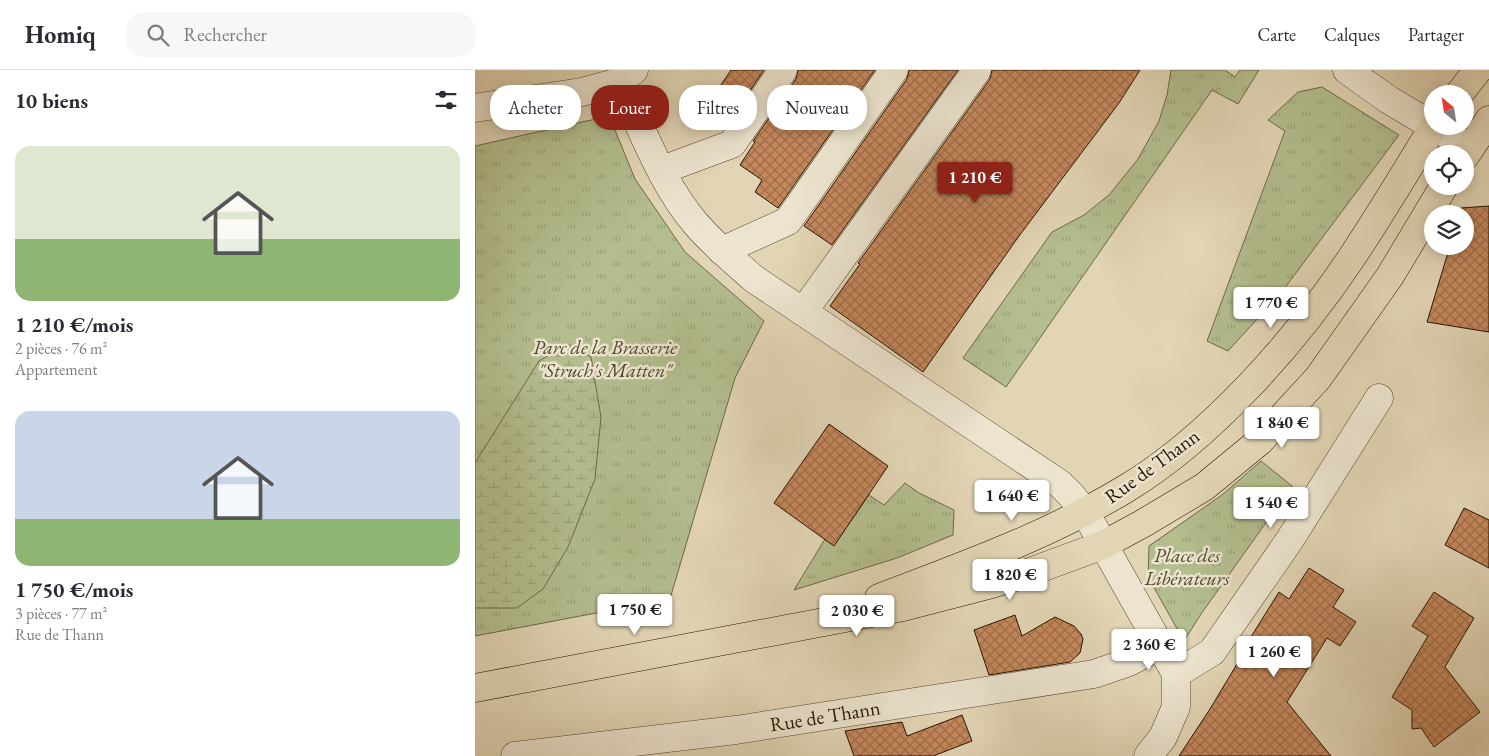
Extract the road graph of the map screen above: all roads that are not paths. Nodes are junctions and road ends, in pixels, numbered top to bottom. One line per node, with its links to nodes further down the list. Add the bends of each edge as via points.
1 (783, 70): 15 (street, via 732,144)
2 (895, 70): 17 (street, via 788,221)
3 (977, 70): 18 (street)
4 (1347, 70): 10 (street)
5 (1478, 70): 7 (main road)
6 (627, 76): 8 (street, via 582,92); 15 (street)
7 (1466, 85)
8 (475, 108)
9 (1489, 120): 14 (main road)
10 (1424, 121)
11 (1429, 135): 20 (main road, Rue de Thann, via 1350,260 1307,320 1269,363 1217,418 1176,454 1128,488)
12 (1445, 135): 13 (street)
13 (1458, 145)
14 (1472, 145)
15 (662, 170): 17 (street, via 695,224)
16 (1439, 195): 21 (main road, Rue de Thann, via 1390,276 1318,378 1260,442 1204,487)
17 (722, 251): 18 (street, via 754,279)
18 (803, 312): 20 (street, via 1060,484)
19 (1379, 398): 24 (street, via 1289,541 1212,652)
20 (1085, 512): 21 (street); 22 (main road, Rue de Thann, via 955,569)
21 (1103, 545): 22 (main road, Rue de Thann, via 950,596); 23 (street)
22 (803, 626): 25 (main road, Rue de Thann)
23 (1159, 646): 24 (street); 26 (street, Rue de Thann, via 1129,662 1094,674 736,730)
24 (1176, 674): 27 (street, via 1176,707 1163,737)
25 (475, 688)
26 (515, 756)
27 (1149, 756)

